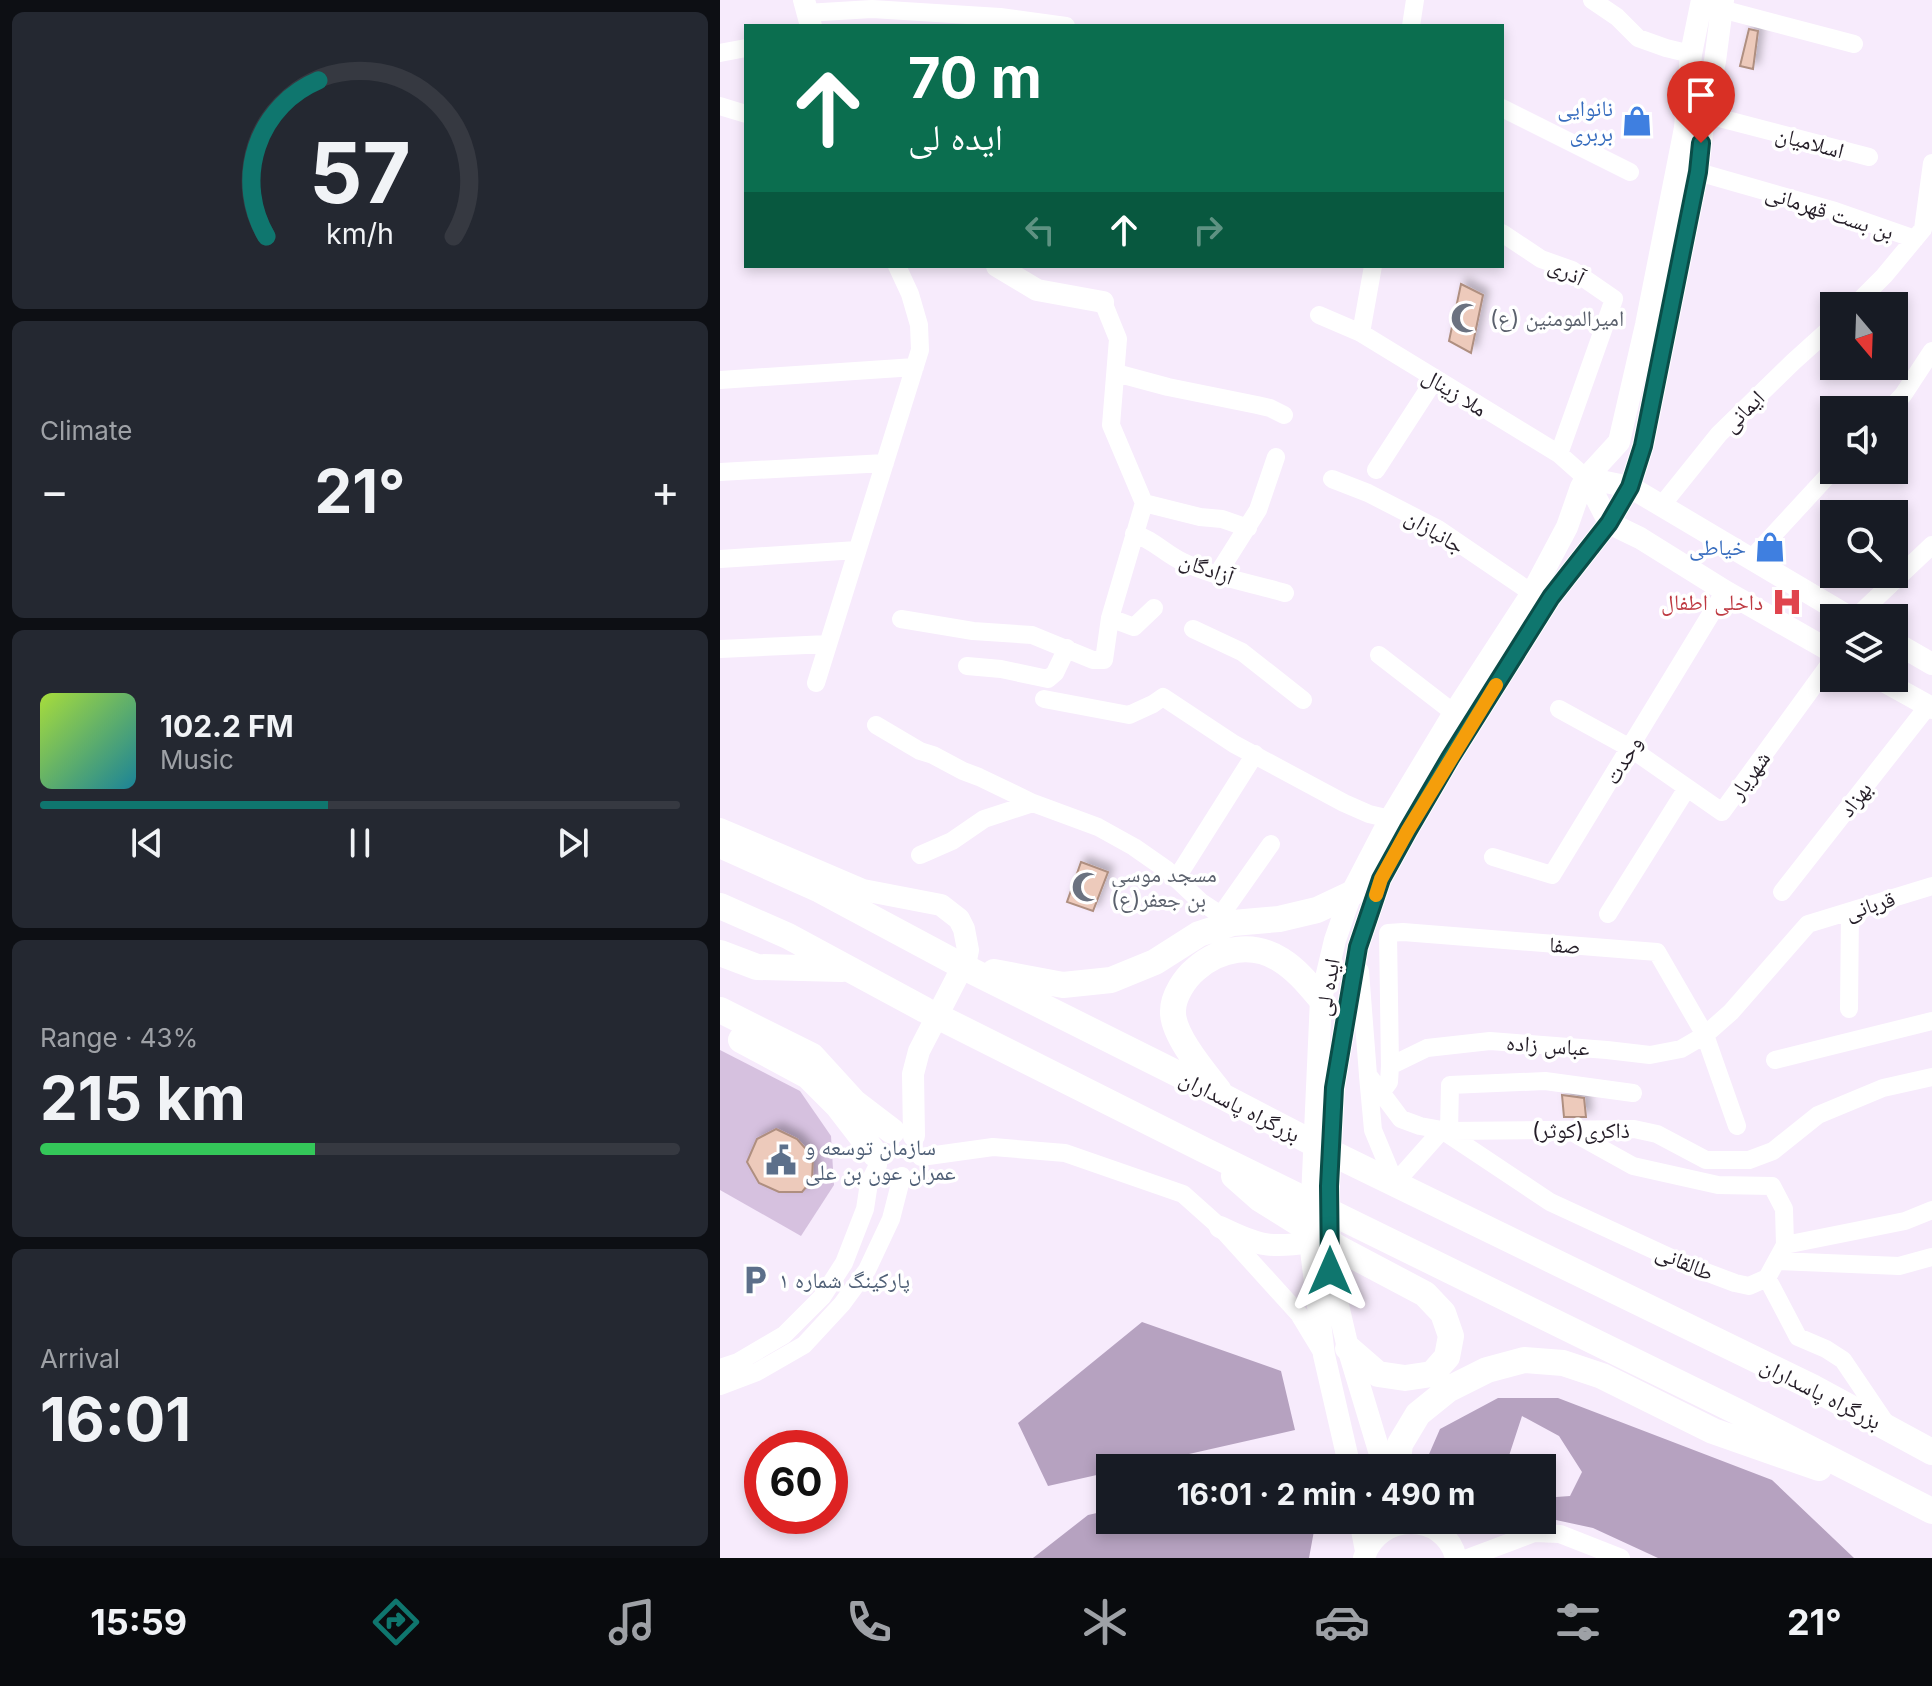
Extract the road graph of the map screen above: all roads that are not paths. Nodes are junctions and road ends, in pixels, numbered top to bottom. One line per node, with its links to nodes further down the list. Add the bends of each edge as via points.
1 (1415, 0): 6 (street)
2 (1592, 0): 10 (street, via 1638,38)
3 (1715, 3): 7 (street); 10 (main road); 11 (main road, ایده لی)
4 (807, 13): 5 (street, via 872,9)
5 (1051, 24)
6 (1411, 24)
7 (1854, 44)
8 (744, 48): 9 (street)
9 (720, 53)
10 (1691, 54): 11 (main road); 42 (main road, via 1685,128 1619,442)
11 (1715, 61): 15 (main road, ایده لی)
12 (720, 106): 14 (street)
13 (1504, 109): 18 (street)
14 (744, 113)
15 (1704, 114): 16 (street, اسلامیان); 19 (main road, ایده لی)
16 (1869, 157)
17 (1932, 163): 21 (street)
18 (1630, 172)
19 (1698, 172): 21 (street, بن بست قهرمانی); 45 (main road, ایده لی, via 1643,446)
20 (1504, 234): 37 (street, آذری, via 1614,299)
21 (1923, 234): 25 (street)
22 (898, 268): 31 (street, via 919,325)
23 (1000, 268): 26 (main road, via 1037,290)
24 (1373, 268): 28 (street)
25 (1868, 292)
26 (1103, 302): 32 (street, via 1118,339)
27 (1319, 315): 28 (street, ملا زینال)
28 (1361, 333): 33 (street, ملا زینال)
29 (1820, 338): 47 (street, ایمانی, via 1719,434)
30 (1932, 351): 35 (street)
31 (915, 367): 34 (street); 39 (street)
32 (1116, 373): 36 (street); 46 (street, via 1111,425)
33 (1435, 379): 37 (street, ملا زینال); 40 (street)
34 (720, 380)
35 (1902, 396)
36 (1284, 415)
37 (1559, 454): 42 (street, ملا زینال)
38 (1276, 457): 49 (street)
39 (885, 463): 41 (street); 52 (street)
40 (1376, 470)
41 (720, 472)
42 (1586, 478): 45 (main road); 48 (main road); 58 (main road, ایده لی)
43 (1332, 479): 58 (street, جانبازان, via 1438,529)
44 (1820, 484): 54 (street)
45 (1630, 487): 47 (main road); 48 (main road, ایده لی)
46 (1144, 503): 49 (street); 50 (street)
47 (1662, 505): 54 (main road)
48 (1609, 523): 56 (main road); 100 (main road, ایده لی, via 1551,597 1450,758 1381,879)
49 (1248, 528): 55 (street)
50 (1134, 534): 55 (street, آزادگان); 62 (street)
51 (1932, 545): 60 (street)
52 (857, 550): 53 (street); 65 (street)
53 (720, 559)
54 (1751, 559): 59 (main road)
55 (1217, 575): 57 (street, آزادگان)
56 (1725, 591): 66 (main road); 82 (street, وحدت)
57 (1285, 593)
58 (1532, 593): 80 (main road, ایده لی)
59 (1829, 604)
60 (1868, 604)
61 (1154, 608): 62 (street, via 1134,627)
62 (1110, 618): 67 (street, via 1104,660)
63 (901, 619): 67 (street, via 1032,635)
64 (1193, 629): 77 (street, via 1242,652)
65 (828, 644): 68 (street); 74 (street)
66 (1820, 647)
67 (1067, 648): 72 (street, via 1048,679)
68 (720, 649)
69 (1908, 650): 71 (main road)
70 (1379, 655): 80 (street)
71 (1932, 664)
72 (967, 666)
73 (1820, 675): 84 (street, شهریار, via 1722,812)
74 (816, 683)
75 (1903, 692): 78 (main road)
76 (1044, 699): 83 (street, via 1129,715 1163,697)
77 (1303, 700)
78 (1930, 707): 94 (street, بهزاد)
79 (1559, 709): 82 (street, شهریار)
80 (1454, 713): 86 (main road, ایده لی)
81 (876, 725): 85 (street)
82 (1630, 748): 84 (street, شهریار); 91 (street, وحدت, via 1552,875)
83 (1255, 754): 86 (street, via 1369,814); 92 (street)
84 (1687, 788): 98 (street)
85 (1033, 803): 90 (street, via 984,819); 92 (street, via 1098,827)
86 (1390, 819): 95 (main road, ایده لی)
87 (720, 829): 121 (main road, via 863,890 941,905 959,919 966,960 919,1051)
88 (1271, 844): 99 (street)
89 (720, 845): 102 (highway, بزرگراه پاسداران, via 820,890)
90 (920, 855)
91 (1493, 857)
92 (1176, 879): 99 (street)
93 (1929, 884): 97 (street, قربانی)
94 (1782, 892)
95 (1351, 894): 99 (highway, via 1279,919); 104 (main road, ایده لی)
96 (720, 906): 103 (highway)
97 (1850, 911): 105 (street); 109 (street, قربانی, via 1808,924)
98 (1608, 914)
99 (1227, 919): 102 (highway, via 1155,962 1111,980 1063,985)
100 (1358, 947): 112 (street); 114 (main road, ایده لی)
101 (720, 953): 103 (highway, via 757,967)
102 (962, 966): 117 (highway, بزرگراه پاسداران)
103 (848, 969): 122 (highway)
104 (1321, 999): 114 (main road, ایده لی); 117 (highway, via 1280,959 1256,951 1233,949 1212,956 1193,972 1179,991 1175,1022 1193,1057)
105 (1849, 1009)
106 (720, 1010): 121 (highway, via 812,1056 854,1102)
107 (1932, 1021): 110 (street)
108 (720, 1028): 123 (highway, via 808,1076)
109 (1705, 1035): 111 (street, عباس زاده, via 1681,1049 1650,1055 1490,1041 1427,1048); 111 (street, صفا, via 1657,952 1388,933); 118 (street)
110 (1775, 1060)
111 (1390, 1066): 115 (street, صفا, via 1389,1082)
112 (1368, 1075): 115 (street, ذاکری(کوثر)); 125 (street, via 1373,1130)
113 (1932, 1077): 120 (street, ذاکری(کوثر), via 1883,1088 1818,1115 1773,1151 1749,1160 1706,1160 1657,1134 1634,1129)
114 (1325, 1085): 128 (main road); 132 (main road)
115 (1381, 1093): 119 (street, ذاکری(کوثر), via 1401,1119)
116 (1633, 1093): 119 (street, via 1545,1081 1450,1085)
117 (1224, 1097): 125 (highway, بزرگراه پاسداران)
118 (1737, 1126)
119 (1445, 1130): 120 (street, ذاکری(کوثر)); 125 (street); 131 (street, طالقانی, via 1550,1202 1655,1251 1735,1283 1749,1286)
120 (1568, 1130): 129 (street, via 1633,1166 1718,1185 1772,1186 1784,1209)
121 (910, 1137): 123 (street, via 885,1134); 124 (street, via 915,1170); 127 (street, via 1065,1153 1183,1194)
122 (1204, 1150): 132 (highway, via 1260,1199 1425,1294 1443,1313 1451,1336 1447,1357 1432,1374 1405,1378 1378,1374); 140 (highway)
123 (877, 1159): 124 (street, via 888,1174); 133 (street, via 844,1263 822,1297 784,1335)
124 (902, 1176): 134 (street, via 891,1219 867,1270 842,1304 804,1345)
125 (1395, 1183): 135 (highway, بزرگراه پاسداران)
126 (1932, 1210): 129 (street)
127 (1220, 1227): 128 (main road, via 1269,1245); 132 (street)
128 (1310, 1242): 132 (main road)
129 (1781, 1253): 130 (street, via 1899,1266); 131 (street)
130 (1932, 1257)
131 (1767, 1278): 135 (street, via 1798,1337 1843,1360)
132 (1336, 1352): 137 (main road); 138 (main road)
133 (720, 1368)
134 (720, 1386)
135 (1888, 1428): 136 (highway, بزرگراه پاسداران)
136 (1932, 1452)
137 (1348, 1454)
138 (1380, 1454)
139 (1399, 1454): 140 (highway, via 1418,1414 1449,1389 1487,1370 1524,1360 1563,1363 1602,1376 1713,1431)
140 (1880, 1485): 141 (highway)
141 (1932, 1511)
142 (1362, 1534): 145 (main road)
143 (1380, 1534): 145 (main road)
144 (1441, 1534): 146 (main road)
145 (1365, 1554)
146 (1456, 1558)
147 (1468, 1558): 148 (street, via 1534,1533 1560,1534)
148 (1621, 1558)

